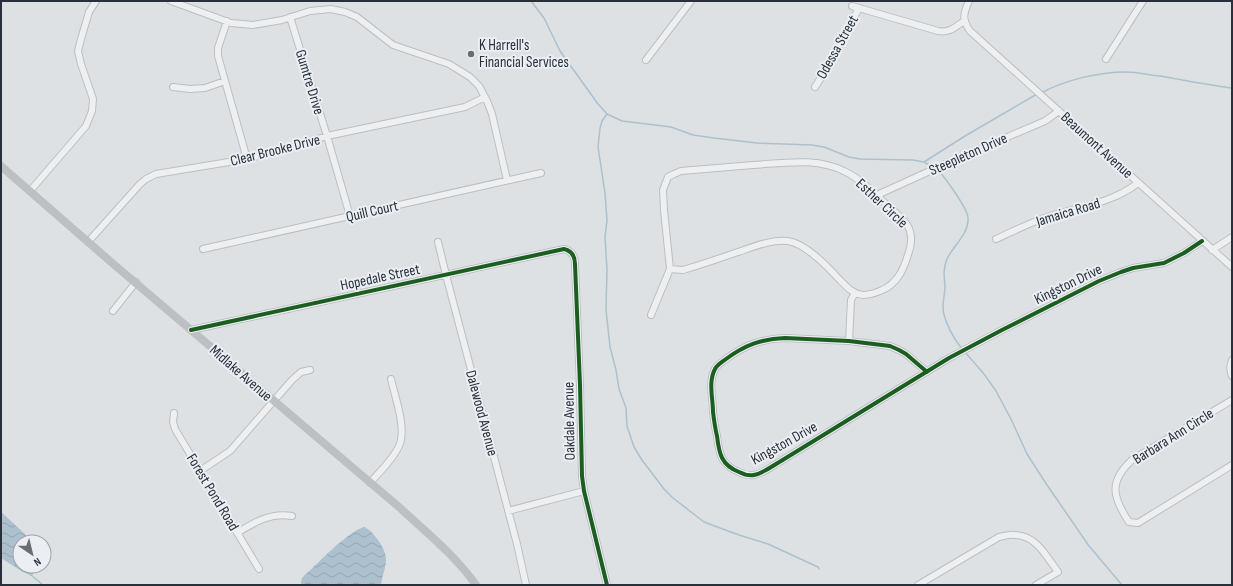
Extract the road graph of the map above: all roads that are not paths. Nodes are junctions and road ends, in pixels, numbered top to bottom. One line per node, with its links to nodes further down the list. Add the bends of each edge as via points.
1 (96, 1): 22 (street, via 89,12 78,51 93,99 92,111 86,126)
2 (171, 1): 8 (street)
3 (691, 1): 10 (street)
4 (969, 1): 7 (street, via 964,10)
5 (1143, 1): 9 (street)
6 (290, 18): 8 (street, via 253,25); 14 (street, via 310,11 331,9 346,12 357,17 393,44 449,64 470,77); 16 (street, Gumtre Drive)
7 (964, 21): 12 (street, Odessa Street, via 948,32 938,32 856,7 828,67); 15 (street, Beaumont Avenue, via 980,41)
8 (227, 22): 11 (street, via 218,48)
9 (1106, 59)
10 (646, 60)
11 (225, 81): 13 (street, via 205,88); 17 (street)
12 (815, 86)
13 (173, 88)
14 (486, 98): 16 (street, Clear Brooke Drive, via 465,106); 20 (street)
15 (1059, 111): 21 (street, Beaumont Avenue); 23 (street, Steepleton Drive, via 1045,121)
16 (327, 136): 17 (street, Clear Brooke Drive); 24 (street, Gumtre Drive)
17 (247, 159): 28 (street, Clear Brooke Drive, via 156,174 146,179)
18 (1, 166): 22 (street, Midlake Avenue)
19 (541, 173): 20 (street, Quill Court)
20 (507, 180): 24 (street, Quill Court)
21 (1138, 183): 26 (street, Jamaica Road, via 1105,201 1049,216); 27 (street, Beaumont Avenue)
22 (30, 191): 28 (street, Midlake Avenue)
23 (876, 195): 34 (street, Esther Circle, via 847,172 817,163 794,162 674,174 668,177 664,190); 37 (street, Esther Circle, via 908,225 911,234 910,248 900,276 892,285 870,294)
24 (350, 216): 30 (street, Quill Court)
25 (1232, 237): 31 (street)
26 (996, 239)
27 (1202, 241): 31 (street, Beaumont Avenue); 44 (street, Kingston Drive, via 1164,263 1133,268 1099,281 1002,330)
28 (88, 242): 36 (street, Midlake Avenue)
29 (438, 242): 35 (street, Dalewood Avenue)
30 (203, 249)
31 (1212, 250): 33 (street, Beaumont Avenue)
32 (573, 254): 35 (street, Hopedale Street, via 564,250); 53 (street, Oakdale Avenue)
33 (1232, 267)
34 (670, 268): 37 (street, via 683,270 761,244 788,241 813,254); 39 (street, Esther Circle)
35 (446, 275): 40 (street, Hopedale Street); 54 (street, Dalewood Avenue)
36 (136, 282): 38 (street); 40 (street, Midlake Avenue)
37 (855, 293): 41 (street, via 851,300)
38 (112, 311)
39 (651, 315)
40 (191, 330): 48 (street, Midlake Avenue)
41 (849, 341): 44 (street, Kingston Drive, via 899,350); 44 (street, Kingston Drive, via 785,338 756,342 718,365 712,378 714,417 719,452 723,461 742,474 754,475 762,472)
42 (1232, 360): 45 (street)
43 (310, 370): 48 (street, via 297,375)
44 (927, 372)
45 (1232, 376)
46 (391, 378): 52 (street, via 402,435 392,456)
47 (1232, 400): 50 (street, Barbara Ann Circle, via 1132,460 1117,480 1115,494 1120,509 1129,522 1138,523)
48 (274, 401): 51 (street, via 230,451); 52 (street, Midlake Avenue)
49 (174, 413): 51 (street, Forest Pond Road, via 175,429)
50 (1232, 465)
51 (200, 471): 56 (street, Forest Pond Road)
52 (370, 483): 58 (street, Midlake Avenue, via 439,543)
53 (584, 490): 54 (street); 60 (street, Oakdale Avenue)
54 (508, 511): 59 (street, Dalewood Avenue)
55 (292, 516): 56 (street, via 262,519)
56 (237, 533): 57 (street, Forest Pond Road)
57 (259, 568)
58 (476, 585)
59 (526, 585)
60 (607, 585)
61 (918, 585): 62 (street, via 999,537 1014,534 1036,543 1058,572)
62 (1036, 585)

